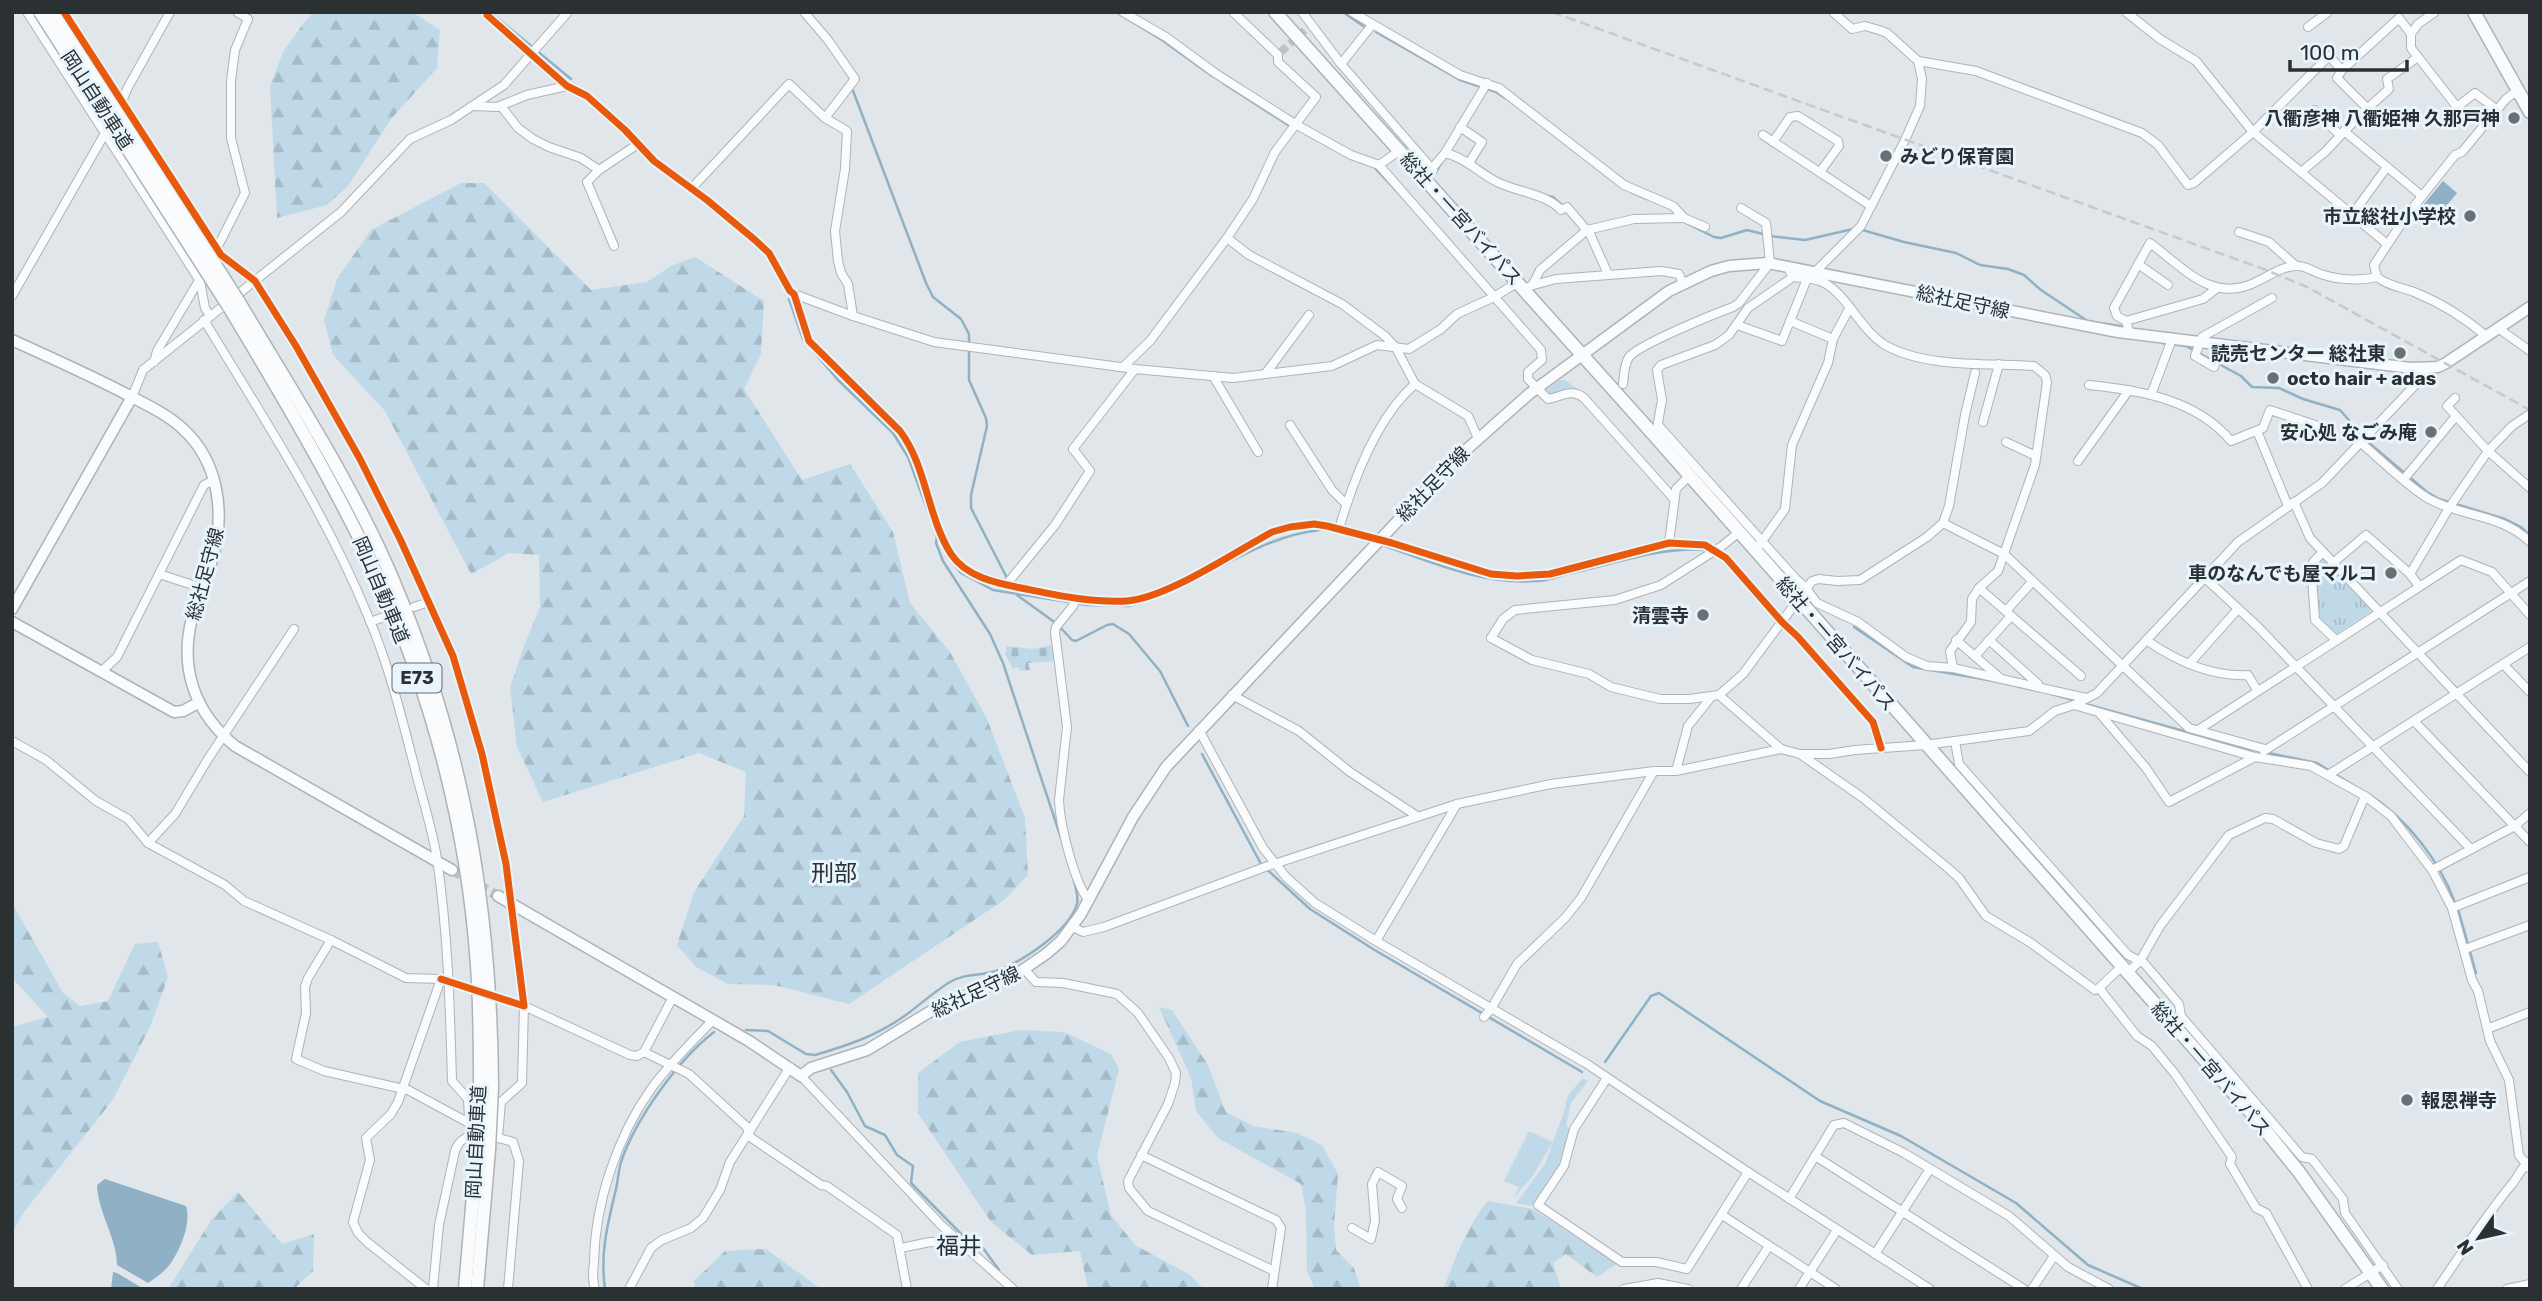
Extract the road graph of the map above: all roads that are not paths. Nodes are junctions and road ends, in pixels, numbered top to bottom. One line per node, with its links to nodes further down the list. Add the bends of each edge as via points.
1 (27, 12): 41 (street)
2 (40, 12): 86 (highway, 岡山自動車道 / E73, bridge)
3 (53, 12): 86 (highway, 岡山自動車道 / E73, bridge)
4 (64, 12): 31 (street)
5 (170, 12): 31 (street)
6 (237, 12): 68 (street, via 248,19 235,50 231,138 245,193)
7 (488, 12): 23 (street)
8 (568, 12): 23 (street)
9 (804, 12): 38 (street, via 855,79)
10 (1123, 12): 39 (street)
11 (1233, 12): 39 (street, via 1279,54 1279,62 1316,97)
12 (1275, 12): 47 (highway, 総社・一宮バイパス)
13 (1302, 12): 26 (street, via 1308,27)
14 (1352, 12): 20 (street)
15 (1833, 12): 25 (street, via 1852,29 1865,26 1887,33)
16 (2126, 12): 42 (street, via 2196,61)
17 (2328, 12): 21 (street)
18 (2435, 12): 22 (street)
19 (2474, 12): 30 (highway)
20 (1372, 25): 26 (street); 29 (street)
21 (2308, 27)
22 (2411, 34): 24 (street); 27 (street, via 2399,18)
23 (534, 52): 28 (street); 32 (street, via 504,85)
24 (2418, 57): 34 (street, via 2387,79 2389,89); 36 (street, via 2457,107 2475,93)
25 (1918, 61): 42 (street, via 1976,71 2143,133 2188,185); 58 (street, via 1920,106)
26 (1341, 64): 55 (street)
27 (2343, 70): 34 (street, via 2337,78); 42 (street, via 2329,56)
28 (567, 86): 33 (street); 46 (street, via 587,96)
29 (1486, 86): 40 (street); 61 (street, via 1499,88 1624,185 1673,206)
30 (2518, 90): 36 (street); 37 (highway)
31 (123, 101): 41 (street); 68 (street)
32 (473, 106): 33 (street); 77 (street, via 411,139 341,212)
33 (501, 106): 52 (street, via 533,139 581,158)
34 (2368, 109): 43 (street)
35 (2314, 110): 43 (street)
36 (2497, 110): 57 (street)
37 (2530, 112)
38 (825, 118): 56 (street, via 789,84); 89 (street, via 847,131 835,231)
39 (1295, 124): 50 (street); 65 (street)
40 (1460, 127): 48 (street); 49 (street, via 1482,142)
41 (106, 132): 76 (street); 83 (street)
42 (2253, 132): 53 (street)
43 (2342, 133): 51 (street); 53 (street)
44 (1763, 135): 45 (street)
45 (1773, 142): 54 (street); 54 (street, via 1790,117 1798,116 1838,141)
46 (638, 144): 52 (street); 56 (street)
47 (1399, 151): 50 (street); 55 (highway, 総社・一宮バイパス)
48 (1445, 153): 49 (street); 55 (street)
49 (1470, 164): 63 (street, via 1499,183 1552,200)
50 (1379, 165): 84 (street)
51 (2387, 167): 57 (street); 60 (street)
52 (598, 170): 67 (street, via 587,182)
53 (2301, 172): 60 (street)
54 (1821, 173): 58 (street)
55 (1428, 174): 79 (highway, 総社・一宮バイパス)
56 (692, 188): 82 (street, via 769,253)
57 (2422, 196): 66 (street)
58 (1871, 206): 74 (street, via 1854,234)
59 (1741, 208): 69 (street, via 1766,223)
60 (2351, 215): 66 (street)
61 (1684, 218): 62 (street); 63 (street, via 1634,219)
62 (1705, 227)
63 (1586, 232): 73 (street); 79 (street)
64 (2239, 232): 71 (street, via 2269,242)
65 (1227, 238): 102 (street, via 1249,256 1342,304); 107 (street, via 1150,341)
66 (2387, 244): 75 (street, via 2374,265)
67 (614, 246)
68 (217, 248): 76 (street); 77 (street)
69 (1770, 263): 72 (main road, 総社足守線); 78 (main road, 総社足守線, via 1729,266); 115 (street, via 1733,307 1631,355)
70 (2138, 264): 80 (street); 81 (street, via 2150,243 2198,280); 93 (street, via 2114,308 2117,317)
71 (2296, 266): 75 (street, via 2326,276); 81 (street, via 2248,287)
72 (1790, 272): 74 (main road, 総社足守線); 94 (street, via 1748,307)
73 (1608, 274): 78 (street, via 1670,271 1679,274); 79 (street)
74 (1811, 274): 88 (street, via 1833,289); 92 (street); 96 (main road, 総社足守線)
75 (2377, 277): 97 (street, via 2447,309)
76 (200, 281): 91 (street); 105 (street)
77 (255, 281): 91 (street); 167 (street, via 360,459)
78 (1683, 284): 104 (main road, 総社足守線)
79 (1525, 285): 84 (street); 104 (highway, 総社・一宮バイパス)
80 (2168, 285)
81 (2217, 288): 93 (street, via 2203,299)
82 (794, 294): 89 (street); 160 (street, via 809,341 910,445 952,556 970,572)
83 (12, 296)
84 (1494, 297): 102 (street, via 1457,314 1419,344); 117 (street, via 1541,351 1542,360 1527,374)
85 (2272, 298): 101 (street)
86 (234, 304): 268 (highway, 岡山自動車道 / E73, bridge, via 350,519 386,597 432,724 460,839 471,908 486,1087)
87 (2530, 307): 95 (main road, 総社足守線)
88 (1849, 309): 98 (street); 106 (street, via 1870,333 1917,359)
89 (853, 316): 107 (street, via 924,340)
90 (1309, 316): 111 (street)
91 (207, 318): 105 (street); 177 (street, via 319,515)
92 (1790, 321): 94 (street, via 1782,341); 98 (street)
93 (2126, 321): 96 (street)
94 (1737, 325): 127 (street, via 1714,345 1657,370 1662,400)
95 (2498, 328): 97 (main road, 総社足守線); 103 (street)
96 (2130, 334): 99 (main road, 総社足守線)
97 (2486, 337): 109 (main road, 総社足守線, via 2446,363)
98 (1833, 339): 150 (street, via 1828,362 1792,445 1785,509)
99 (2172, 339): 101 (main road, 総社足守線); 119 (street)
100 (12, 340): 120 (main road, 総社足守線)
101 (2200, 342): 108 (street, via 2195,356); 109 (main road, 総社足守線)
102 (1396, 348): 111 (street, via 1377,345 1332,366); 114 (street)
103 (2530, 351)
104 (1581, 354): 117 (main road, 総社足守線); 127 (highway, 総社・一宮バイパス)
105 (154, 362): 120 (street, via 143,370)
106 (1999, 364): 124 (street); 134 (street, via 2034,366 2045,375)
107 (1124, 366): 110 (street)
108 (2214, 368)
109 (2427, 368): 131 (street)
110 (1135, 369): 113 (street); 160 (street, via 1073,449 1090,471 1055,525)
111 (1266, 373): 113 (street)
112 (1975, 373): 144 (street)
113 (1213, 376): 133 (street)
114 (1415, 384): 129 (street, via 1468,416); 141 (street, via 1403,395 1362,461)
115 (1623, 384)
116 (2089, 385): 118 (street)
117 (1537, 388): 129 (main road, 総社足守線); 140 (street, via 1548,399 1566,393 1584,398)
118 (2129, 390): 119 (street); 135 (street)
119 (2151, 394): 128 (street, via 2201,413 2231,441)
120 (132, 397): 138 (main road, 総社足守線, via 185,430); 170 (main road)
121 (2455, 398): 123 (street, via 2446,406)
122 (2530, 414): 132 (street)
123 (2456, 416): 132 (street); 137 (street)
124 (1983, 422)
125 (1290, 425): 141 (street)
126 (2320, 426): 128 (street, via 2270,410 2263,428)
127 (1656, 430): 136 (highway, 総社・一宮バイパス); 150 (street)
128 (2257, 431): 142 (street)
129 (1478, 438): 147 (main road, 総社足守線)
130 (2006, 442): 134 (street)
131 (2361, 443): 137 (street); 142 (street, via 2322,483)
132 (2488, 451): 139 (street); 143 (street)
133 (1258, 452)
134 (2036, 456): 153 (street)
135 (2078, 461)
136 (1689, 476): 140 (street, via 1676,489); 146 (highway, 総社・一宮バイパス)
137 (2404, 479): 143 (street, via 2427,498)
138 (214, 480): 155 (street, via 204,485); 162 (main road, 総社足守線, via 220,512 218,536)
139 (2530, 488)
140 (1674, 499): 148 (street)
141 (1346, 504): 145 (street)
142 (2291, 504): 152 (street); 157 (street, via 2238,542)
143 (2449, 508): 149 (street, via 2497,521); 156 (street)
144 (1944, 523): 153 (street); 163 (street, via 1860,580 1819,579)
145 (1339, 529): 147 (street); 168 (street, via 1314,524 1290,527 1272,532 1154,595 1130,601)
146 (1738, 533): 150 (highway, 総社・一宮バイパス); 151 (street)
147 (1380, 540): 148 (street, via 1491,575 1517,576 1550,574); 199 (main road, 総社足守線)
148 (1669, 542): 151 (street, via 1705,545)
149 (2530, 542)
150 (1758, 545): 163 (street); 166 (highway, 総社・一宮バイパス)
151 (1715, 551): 178 (street); 200 (street, via 1661,585 1615,600 1515,610 1491,638 1532,660 1589,674 1611,687 1660,699)
152 (2323, 552): 154 (street); 183 (street, via 2313,562 2315,620)
153 (2004, 554): 159 (street); 164 (street, via 1998,571)
154 (2333, 563): 156 (street, via 2366,535); 172 (street)
155 (159, 574): 162 (street); 192 (street, via 117,657)
156 (2410, 574): 161 (street)
157 (2205, 578): 171 (street); 182 (street)
158 (2530, 581): 165 (street)
159 (2032, 582): 173 (street); 189 (street)
160 (1006, 585): 168 (street)
161 (2419, 586): 165 (street, via 2461,561 2492,572); 172 (street)
162 (202, 588): 202 (main road, 総社足守線, via 192,616 187,659)
163 (1806, 588): 166 (street); 191 (street, via 1817,603 1858,622 1906,657 1927,666)
164 (1979, 588): 173 (street); 180 (street, via 1972,599 1971,622)
165 (2510, 594): 174 (street); 185 (street)
166 (1797, 600): 178 (street); 211 (highway, 総社・一宮バイパス)
167 (429, 602): 169 (street); 236 (street, via 453,656 482,754)
168 (1075, 602): 235 (street, via 1057,625 1068,727 1060,812 1075,873)
169 (414, 607)
170 (12, 609)
171 (2238, 609): 187 (street); 190 (street)
172 (2379, 613): 183 (street); 185 (street)
173 (2008, 614): 181 (street); 193 (street)
174 (2530, 615)
175 (384, 617): 177 (street)
176 (12, 622): 192 (main road)
177 (370, 622): 229 (street, via 405,724)
178 (1782, 622): 200 (street, via 1743,674); 213 (street, via 1873,722)
179 (294, 629): 208 (street)
180 (1956, 640): 186 (street); 191 (street, via 1950,651)
181 (1989, 640): 186 (street); 195 (street)
182 (2146, 640): 187 (street); 189 (street)
183 (2336, 640): 190 (street)
184 (2530, 647): 188 (street)
185 (2417, 652): 198 (street); 203 (street)
186 (1975, 656): 194 (street)
187 (2189, 664): 196 (street, via 2232,676 2248,675)
188 (2503, 664): 197 (street); 198 (street)
189 (2122, 665): 201 (street, via 2097,692); 207 (street, via 2189,728)
190 (2295, 666): 196 (street); 203 (street)
191 (1953, 668): 194 (street)
192 (102, 671): 202 (main road, via 174,712)
193 (2081, 676)
194 (2001, 678): 195 (street)
195 (2041, 686): 201 (street)
196 (2258, 690): 207 (street)
197 (2530, 692)
198 (2456, 693): 205 (street); 219 (street)
199 (1232, 695): 206 (main road, 総社足守線); 224 (street, via 1299,731)
200 (1716, 695): 214 (street); 218 (street, via 1688,726)
201 (2080, 702): 204 (street); 210 (street, via 2054,711 2029,731)
202 (198, 703): 208 (main road, 総社足守線)
203 (2334, 706): 212 (street); 215 (street)
204 (2099, 713): 215 (street); 215 (street, via 2147,768 2169,802)
205 (2414, 721): 212 (street); 225 (street)
206 (1199, 730): 230 (street, via 1252,831); 235 (main road, 総社足守線, via 1149,791)
207 (2198, 730): 215 (street)
208 (223, 736): 227 (street, via 175,814); 229 (main road, 総社足守線)
209 (12, 741): 227 (street, via 128,819)
210 (1955, 741): 211 (street); 243 (street, via 1959,764 2128,955)
211 (1925, 746): 213 (street); 245 (highway, 総社・一宮バイパス)
212 (2373, 747): 220 (street); 228 (street)
213 (1881, 748): 216 (street)
214 (1782, 749): 216 (street); 218 (street)
215 (2261, 753): 220 (street)
216 (1800, 754): 248 (street, via 1863,798 1949,869 1986,916 2095,990)
217 (1654, 771): 218 (street); 222 (street, via 1551,784); 253 (street, via 1581,898 1517,964)
218 (1676, 771)
219 (2530, 772)
220 (2332, 773): 221 (street)
221 (2365, 796): 231 (street, via 2391,816); 243 (street, via 2339,849 2316,843 2273,819 2265,818 2229,835 2160,926)
222 (1457, 804): 224 (street); 241 (street)
223 (2530, 813): 225 (street)
224 (1417, 816): 230 (street)
225 (2515, 827): 226 (street); 228 (street)
226 (2530, 842)
227 (148, 844): 240 (street, via 225,885 244,901)
228 (2471, 849): 231 (street)
229 (438, 862): 232 (main road, 総社足守線); 246 (street)
230 (1275, 863): 239 (street, via 1104,927 1083,932); 241 (street, via 1315,903)
231 (2436, 867): 237 (street)
232 (453, 870)
233 (2530, 877): 237 (street)
234 (498, 896): 236 (main road)
235 (1089, 901): 239 (main road, 総社足守線)
236 (510, 904): 249 (main road); 251 (street)
237 (2455, 907): 242 (street)
238 (2530, 925): 242 (street)
239 (1073, 927): 244 (main road, 総社足守線)
240 (331, 940): 246 (street, via 406,978); 261 (street, via 308,978 296,1059 324,1071)
241 (1376, 942): 253 (street)
242 (2468, 948): 255 (street)
243 (2140, 961): 245 (street); 285 (street, via 2302,1157 2312,1159)
244 (1024, 970): 259 (main road, 総社足守線, via 936,1008 867,1050); 269 (street, via 1036,982 1117,995 1138,1013 1170,1058 1175,1083)
245 (2124, 970): 248 (street); 288 (highway, 総社・一宮バイパス, via 2292,1163)
246 (446, 981): 247 (street); 261 (street); 262 (street, via 452,1081)
247 (463, 986)
248 (2099, 988): 309 (street, via 2197,1104)
249 (673, 997): 254 (main road); 256 (street)
250 (509, 1001): 251 (street)
251 (524, 1006): 256 (street, via 630,1055); 263 (street, via 522,1083)
252 (2530, 1012): 255 (street)
253 (1487, 1013): 260 (street)
254 (713, 1020): 257 (main road); 258 (street)
255 (2487, 1029): 271 (street, via 2509,1080 2515,1142)
256 (644, 1052): 258 (street)
257 (790, 1067): 259 (main road); 265 (street)
258 (675, 1068): 265 (street, via 689,1073); 295 (street, via 651,1089 633,1120 606,1187 594,1246)
259 (800, 1076): 280 (street)
260 (1607, 1078): 273 (street); 277 (street, via 1574,1129 1564,1166 1538,1205 1622,1262 1656,1262 1687,1269)
261 (403, 1089): 264 (street); 290 (street, via 391,1114 366,1138 370,1160 354,1222 367,1242)
262 (468, 1099): 263 (street); 264 (street)
263 (501, 1102): 267 (street)
264 (469, 1123): 266 (street)
265 (748, 1132): 282 (street, via 897,1236); 296 (street, via 703,1218 651,1248)
266 (470, 1137): 267 (street); 291 (street, via 455,1151 439,1225)
267 (498, 1137): 294 (street, via 513,1142 519,1161)
268 (483, 1149): 292 (highway, 岡山自動車道 / E73); 293 (highway, 岡山自動車道 / E73)
269 (1141, 1155): 286 (street, via 1276,1220 1281,1228); 286 (street, via 1128,1181 1148,1211)
270 (1815, 1156): 272 (street, via 1834,1125 1844,1123); 274 (street); 276 (street)
271 (2528, 1165): 313 (street)
272 (1930, 1169): 276 (street); 284 (street, via 2009,1216)
273 (1748, 1172): 274 (street); 277 (street)
274 (1788, 1199): 279 (street)
275 (1402, 1208): 278 (street, via 1397,1199 1402,1186 1378,1172 1372,1184 1375,1221 1371,1239)
276 (1902, 1212): 283 (street); 306 (street)
277 (1722, 1215): 281 (street)
278 (1352, 1228)
279 (1837, 1230): 283 (street); 287 (street)
280 (957, 1240): 282 (street); 298 (street)
281 (1769, 1246): 287 (street); 302 (street)
282 (901, 1248): 297 (street)
283 (1875, 1254): 305 (street)
284 (2054, 1256): 307 (street); 308 (street)
285 (2383, 1265): 288 (street); 312 (street)
286 (1274, 1271): 299 (street)
287 (1810, 1272): 303 (street); 304 (street)
288 (2371, 1273): 310 (street); 311 (highway, 総社・一宮バイパス)
289 (2530, 1284): 314 (street)
290 (426, 1289)
291 (433, 1289)
292 (465, 1289)
293 (477, 1289)
294 (508, 1289)
295 (595, 1289)
296 (629, 1289)
297 (907, 1289)
298 (1013, 1289)
299 (1272, 1289)
300 (1624, 1289): 301 (street, via 1658,1283)
301 (1688, 1289)
302 (1741, 1289)
303 (1799, 1289)
304 (1836, 1289)
305 (1930, 1289)
306 (2024, 1289)
307 (2032, 1289)
308 (2109, 1289)
309 (2308, 1289)
310 (2345, 1289)
311 (2382, 1289)
312 (2398, 1289)
313 (2437, 1289)
314 (2507, 1289)

